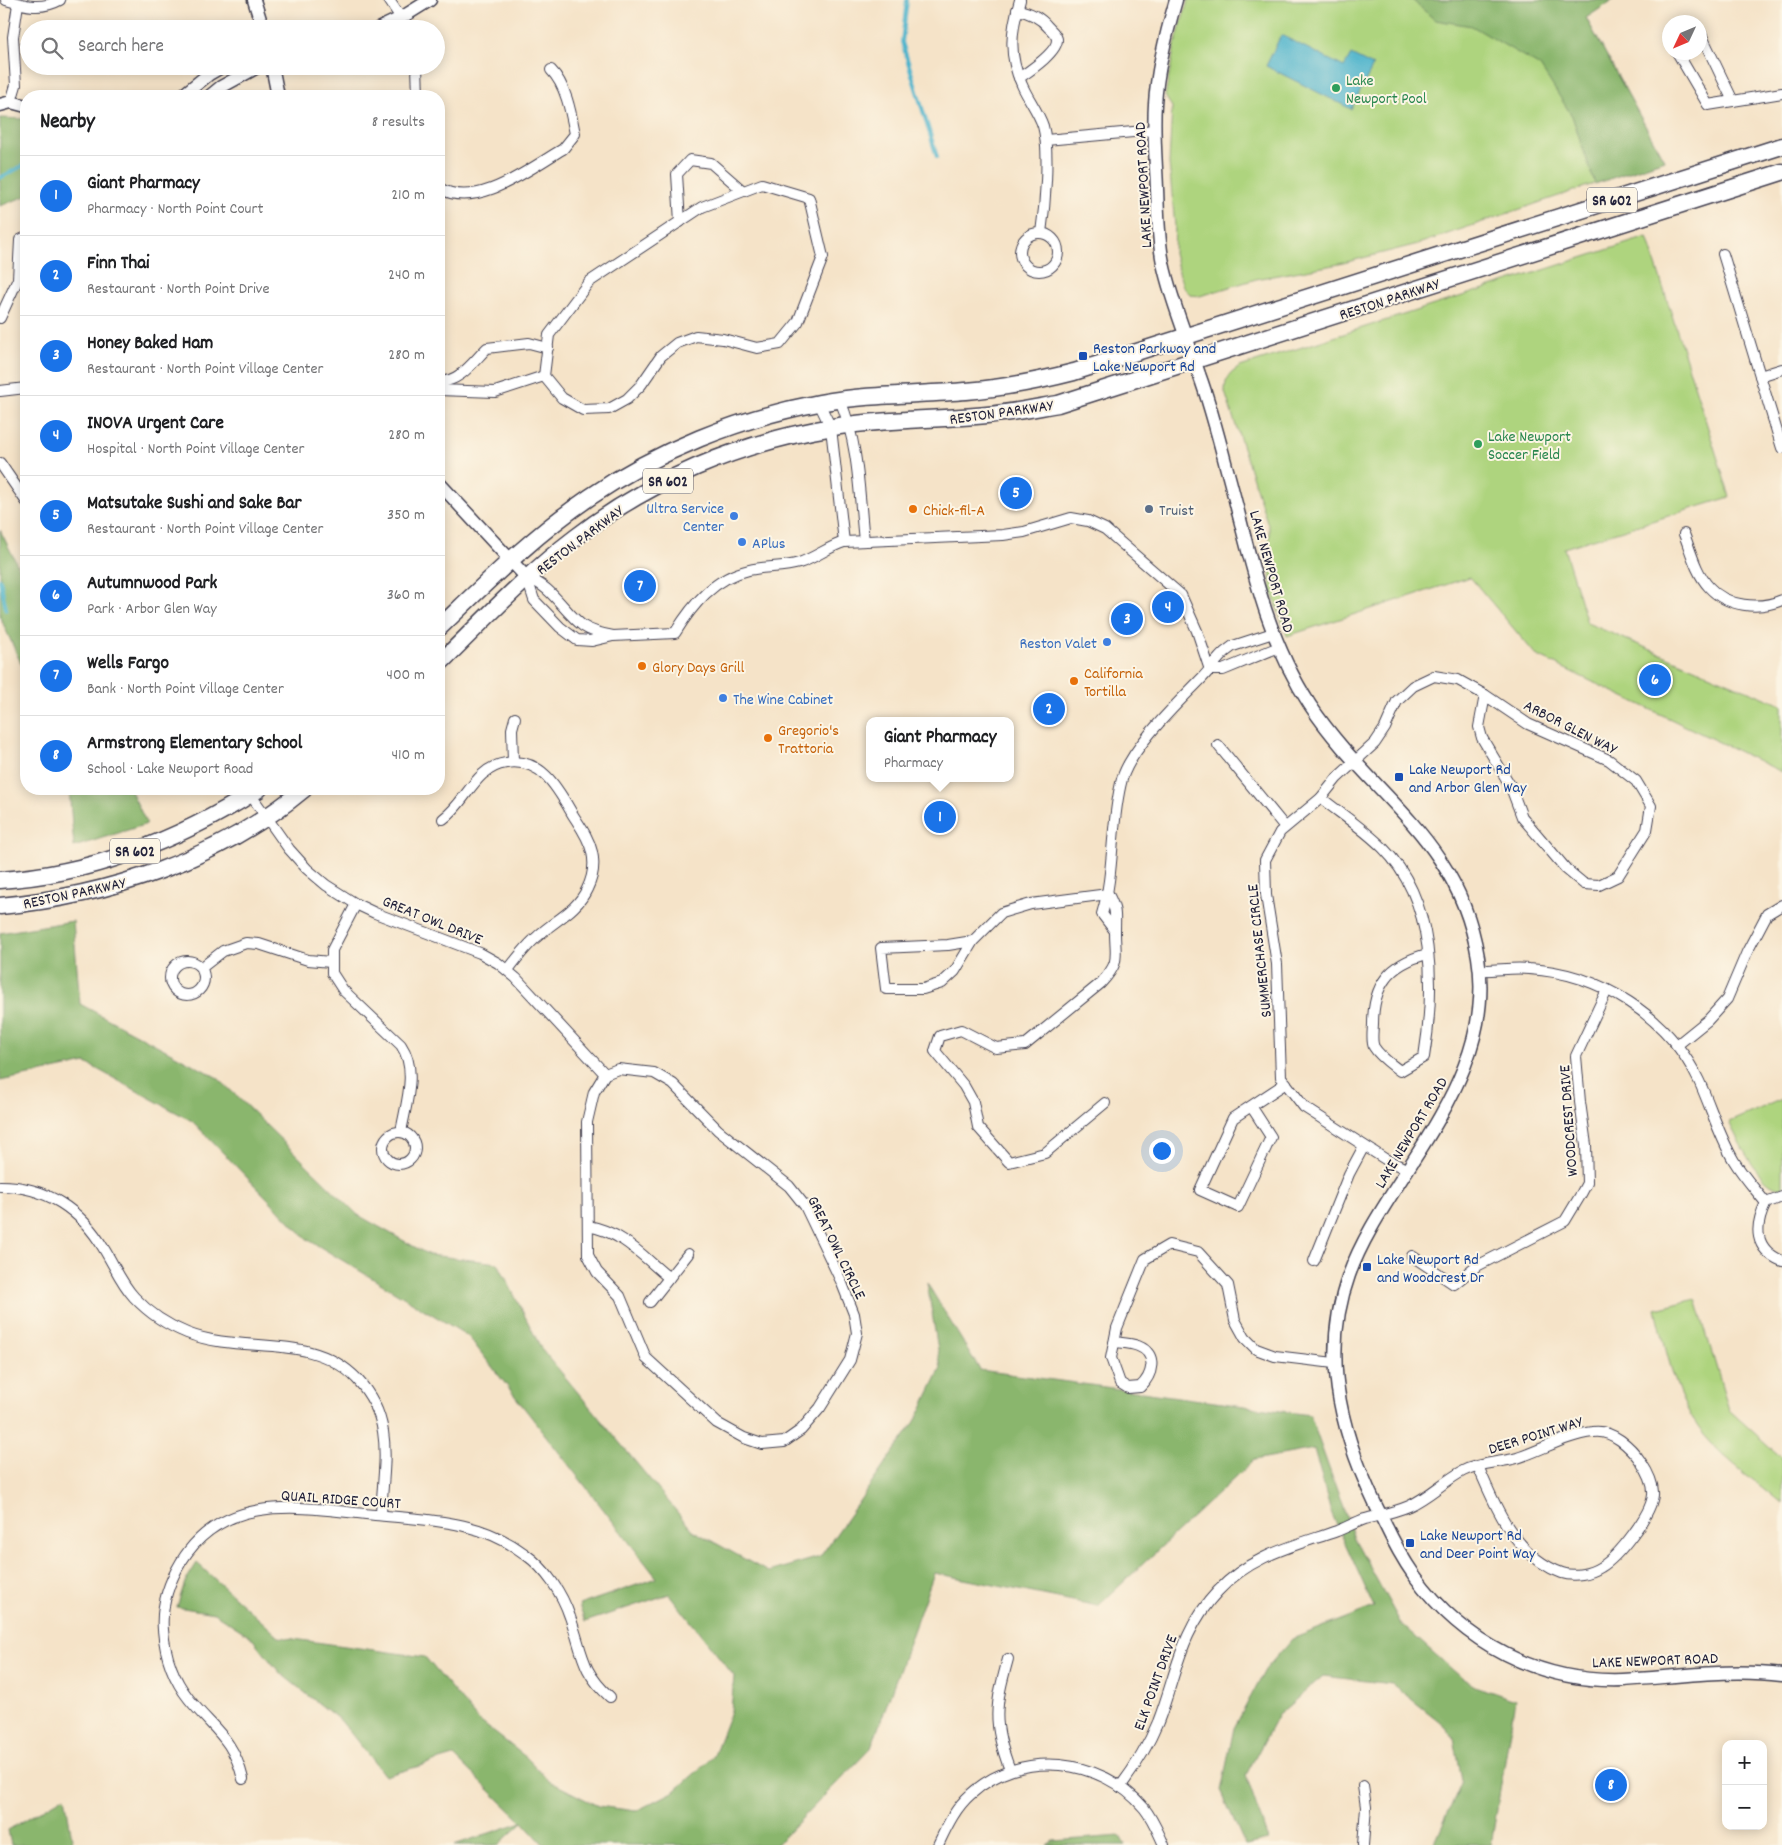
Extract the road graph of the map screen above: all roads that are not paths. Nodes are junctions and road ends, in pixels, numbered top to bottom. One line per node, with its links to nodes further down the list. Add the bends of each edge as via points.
1 (6, 0): 7 (street)
2 (60, 0): 7 (street, via 48,7)
3 (254, 0): 9 (street)
4 (389, 0): 10 (street)
5 (430, 0): 11 (street)
6 (1176, 0): 28 (street, LAKE NEWPORT ROAD, via 1156,87)
7 (18, 4): 26 (street, via 13,37 16,85)
8 (1018, 5): 19 (street, via 1010,44); 19 (street, via 1045,23 1058,41 1037,66)
9 (260, 20)
10 (398, 20)
11 (403, 20)
12 (1707, 47): 25 (street)
13 (1682, 60): 25 (street, via 1708,105)
14 (551, 70): 32 (street, via 558,78 572,118 575,134 567,145 484,193 454,194)
15 (209, 75): 20 (street)
16 (243, 75): 21 (street)
17 (274, 75): 22 (street)
18 (417, 75): 23 (street)
19 (1019, 78): 29 (street, via 1040,119)
20 (190, 90)
21 (217, 90)
22 (277, 90)
23 (418, 90)
24 (1782, 93): 25 (street)
25 (1733, 102)
26 (5, 104): 27 (street)
27 (20, 105)
28 (1154, 130): 29 (street); 39 (street, LAKE NEWPORT ROAD, via 1162,259)
29 (1046, 140): 35 (street)
30 (1782, 146): 39 (main road, RESTON PARKWAY / SR 602)
31 (1782, 172): 41 (main road, RESTON PARKWAY / SR 602)
32 (445, 190)
33 (743, 192): 34 (street, via 702,207); 34 (street, via 711,163 690,160 677,174); 43 (street, via 762,184 809,198 823,257 798,322 780,344 757,348 696,336 677,343 661,356 627,399 609,409 583,410 562,398)
34 (680, 222): 40 (street, via 589,282 549,335)
35 (1041, 233)
36 (20, 240): 38 (street, via 18,279)
37 (1723, 254): 44 (street)
38 (0, 318)
39 (1186, 338): 41 (street, LAKE NEWPORT ROAD); 49 (main road, RESTON PARKWAY / SR 602, via 1074,372 1004,387)
40 (548, 348): 43 (street); 45 (street, via 529,343 487,348 461,375)
41 (1195, 361): 51 (main road, RESTON PARKWAY / SR 602, via 1058,404 1022,411); 64 (street, LAKE NEWPORT ROAD, via 1256,583)
42 (1782, 368): 44 (street)
43 (544, 376): 47 (street, via 495,392)
44 (1760, 376): 53 (street)
45 (445, 382)
46 (20, 389): 48 (street)
47 (445, 390)
48 (0, 391)
49 (840, 400): 50 (main road, RESTON PARKWAY / SR 602); 51 (street)
50 (819, 404): 52 (street); 60 (main road, RESTON PARKWAY / SR 602, via 747,422 661,457 589,498)
51 (850, 425): 52 (main road, RESTON PARKWAY / SR 602); 59 (street)
52 (831, 428): 58 (street); 61 (main road, RESTON PARKWAY / SR 602, via 764,443 672,479 601,519)
53 (1782, 448)
54 (0, 462): 56 (street)
55 (445, 490): 60 (street)
56 (20, 492)
57 (1684, 534): 62 (street, via 1696,566 1709,587 1723,598 1748,607)
58 (844, 542): 59 (street); 65 (street, via 804,561 750,569 725,579 694,604 675,633)
59 (864, 542): 68 (street, via 1003,536 1072,518 1098,524 1181,595)
60 (510, 560): 61 (street); 63 (main road, RESTON PARKWAY / SR 602)
61 (527, 578): 65 (street, via 546,588 582,625); 65 (street, via 534,600 572,638 586,642); 67 (main road, RESTON PARKWAY / SR 602)
62 (1782, 600)
63 (445, 622)
64 (1273, 633): 66 (street, LAKE NEWPORT ROAD); 68 (street, via 1233,646)
65 (613, 636)
66 (1279, 647): 68 (street, via 1223,670); 72 (street, LAKE NEWPORT ROAD, via 1312,707)
67 (445, 658)
68 (1210, 670): 82 (street, via 1128,763 1115,816)
69 (1485, 695): 69 (street, ARBOR GLEN WAY, via 1479,727 1510,785 1522,817 1584,884 1600,885 1618,876 1647,830 1651,806 1636,781 1609,760 1528,724); 72 (street, ARBOR GLEN WAY, via 1458,680 1434,676 1413,686 1397,701 1386,728 1375,743)
70 (515, 718): 73 (street)
71 (1218, 745): 80 (street)
72 (1356, 760): 77 (street, SUMMERCHASE CIRCLE); 92 (street, LAKE NEWPORT ROAD, via 1428,840 1449,872 1466,910)
73 (513, 762): 79 (street, via 482,773 461,802); 91 (street, via 534,766 553,781 587,838 594,863 592,877 579,902 539,934)
74 (250, 795): 81 (main road, RESTON PARKWAY / SR 602, via 183,832 143,849 76,868 29,878)
75 (256, 795): 78 (street, GREAT OWL DRIVE)
76 (296, 795): 78 (main road, RESTON PARKWAY / SR 602)
77 (1320, 798): 80 (street, SUMMERCHASE CIRCLE); 88 (street, via 1383,848 1400,870 1419,907)
78 (266, 816): 83 (street, GREAT OWL DRIVE, via 282,841 307,869); 85 (main road, RESTON PARKWAY / SR 602, via 206,850 128,882 46,901)
79 (443, 819)
80 (1285, 827): 96 (street, SUMMERCHASE CIRCLE, via 1265,860 1266,895 1277,964 1281,1077)
81 (0, 880)
82 (1108, 894): 86 (street, via 1117,910); 86 (street, via 1102,914); 87 (street, via 1031,904 1001,912)
83 (356, 904): 89 (street, via 332,950); 91 (street, GREAT OWL DRIVE, via 480,953)
84 (1782, 905): 94 (street, via 1768,914 1727,999)
85 (0, 906)
86 (1115, 931): 97 (street, via 1118,952 1110,973 1025,1045 996,1048 960,1030 940,1036 935,1050 964,1086 973,1102 978,1126 1009,1162 1045,1153)
87 (973, 941): 87 (street, via 955,971 942,983 923,989 886,989 881,948)
88 (1428, 954): 88 (street, via 1429,1028 1424,1057 1400,1071 1373,1046 1378,992 1388,974 1406,960)
89 (330, 962): 90 (street, via 308,960 246,943 223,951); 99 (street, via 332,973 343,990 407,1053 411,1076)
90 (202, 968)
91 (508, 970): 95 (street, GREAT OWL DRIVE)
92 (1479, 970): 93 (street, via 1537,970 1577,978); 101 (street, LAKE NEWPORT ROAD, via 1475,1034 1467,1062 1446,1109)
93 (1607, 990): 94 (street, via 1652,1019); 107 (street, WOODCREST DRIVE, via 1576,1056 1587,1183 1565,1222 1475,1267 1454,1284)
94 (1677, 1046): 104 (street, via 1698,1079 1734,1161)
95 (605, 1074): 105 (street, GREAT OWL CIRCLE, via 594,1092 587,1122); 105 (street, GREAT OWL CIRCLE, via 618,1068 638,1070 654,1073 674,1084 718,1130 789,1186 805,1206 841,1281 854,1314 856,1333 850,1360 820,1408 801,1430 784,1442 762,1444 744,1438 718,1423 646,1358 620,1296 597,1272 588,1255)
96 (1286, 1083): 98 (street); 100 (street, SUMMERCHASE CIRCLE, via 1304,1107)
97 (1105, 1103)
98 (1251, 1106): 98 (street, via 1233,1118 1200,1190 1238,1207 1271,1137)
99 (401, 1132): 99 (street, via 388,1136 382,1149 389,1162 396,1164 405,1164 412,1159 416,1145 413,1138)
100 (1364, 1146): 101 (street, SUMMERCHASE CIRCLE); 108 (street, via 1349,1174)
101 (1408, 1170): 113 (street, LAKE NEWPORT ROAD, via 1351,1268 1340,1304)
102 (0, 1186): 115 (street, via 31,1189 48,1195 78,1215 92,1230 134,1296 165,1322 208,1340 306,1350 342,1366 367,1391 383,1426 386,1454)
103 (1782, 1196): 104 (street)
104 (1766, 1203): 109 (street, via 1757,1230 1762,1245)
105 (588, 1226): 110 (street, via 606,1229 619,1236)
106 (688, 1254): 110 (street)
107 (1412, 1256)
108 (1314, 1261)
109 (1782, 1261)
110 (668, 1278): 111 (street)
111 (650, 1302)
112 (1114, 1342): 112 (street, via 1111,1358 1120,1383 1128,1388 1140,1388 1150,1378 1150,1357 1140,1346); 113 (street, via 1145,1259 1169,1245 1198,1252 1228,1285 1235,1320 1245,1338 1256,1348 1275,1356)
113 (1334, 1363): 116 (street, LAKE NEWPORT ROAD, via 1340,1409 1351,1447)
114 (1478, 1466): 114 (street, DEER POINT WAY, via 1516,1458 1595,1431 1616,1436 1641,1461 1651,1481 1653,1495 1647,1513 1619,1551 1601,1567 1582,1575 1564,1574 1540,1562 1506,1525); 116 (street, DEER POINT WAY, via 1464,1470 1408,1507)
115 (380, 1515): 119 (street, QUAIL RIDGE COURT, via 468,1525 488,1532 527,1555 555,1587 570,1617 589,1674); 121 (street, QUAIL RIDGE COURT, via 290,1507 251,1511 215,1527 186,1554 175,1572 168,1590 163,1627 170,1665 189,1699 233,1749)
116 (1380, 1515): 118 (street, LAKE NEWPORT ROAD, via 1398,1551 1432,1597 1477,1638 1525,1665 1590,1679 1620,1680 1747,1671); 123 (street, ELK POINT DRIVE, via 1273,1552 1240,1571 1216,1593 1187,1634 1146,1748)
117 (1008, 1659): 120 (street, via 996,1713 1000,1745)
118 (1782, 1674)
119 (610, 1697)
120 (1010, 1770): 123 (street, via 1060,1764 1080,1768); 124 (street, via 970,1794 947,1824)
121 (243, 1779)
122 (1363, 1786): 126 (street, via 1366,1807)
123 (1120, 1787): 125 (street, via 1145,1809)
124 (938, 1845)
125 (1164, 1845)
126 (1363, 1845)

